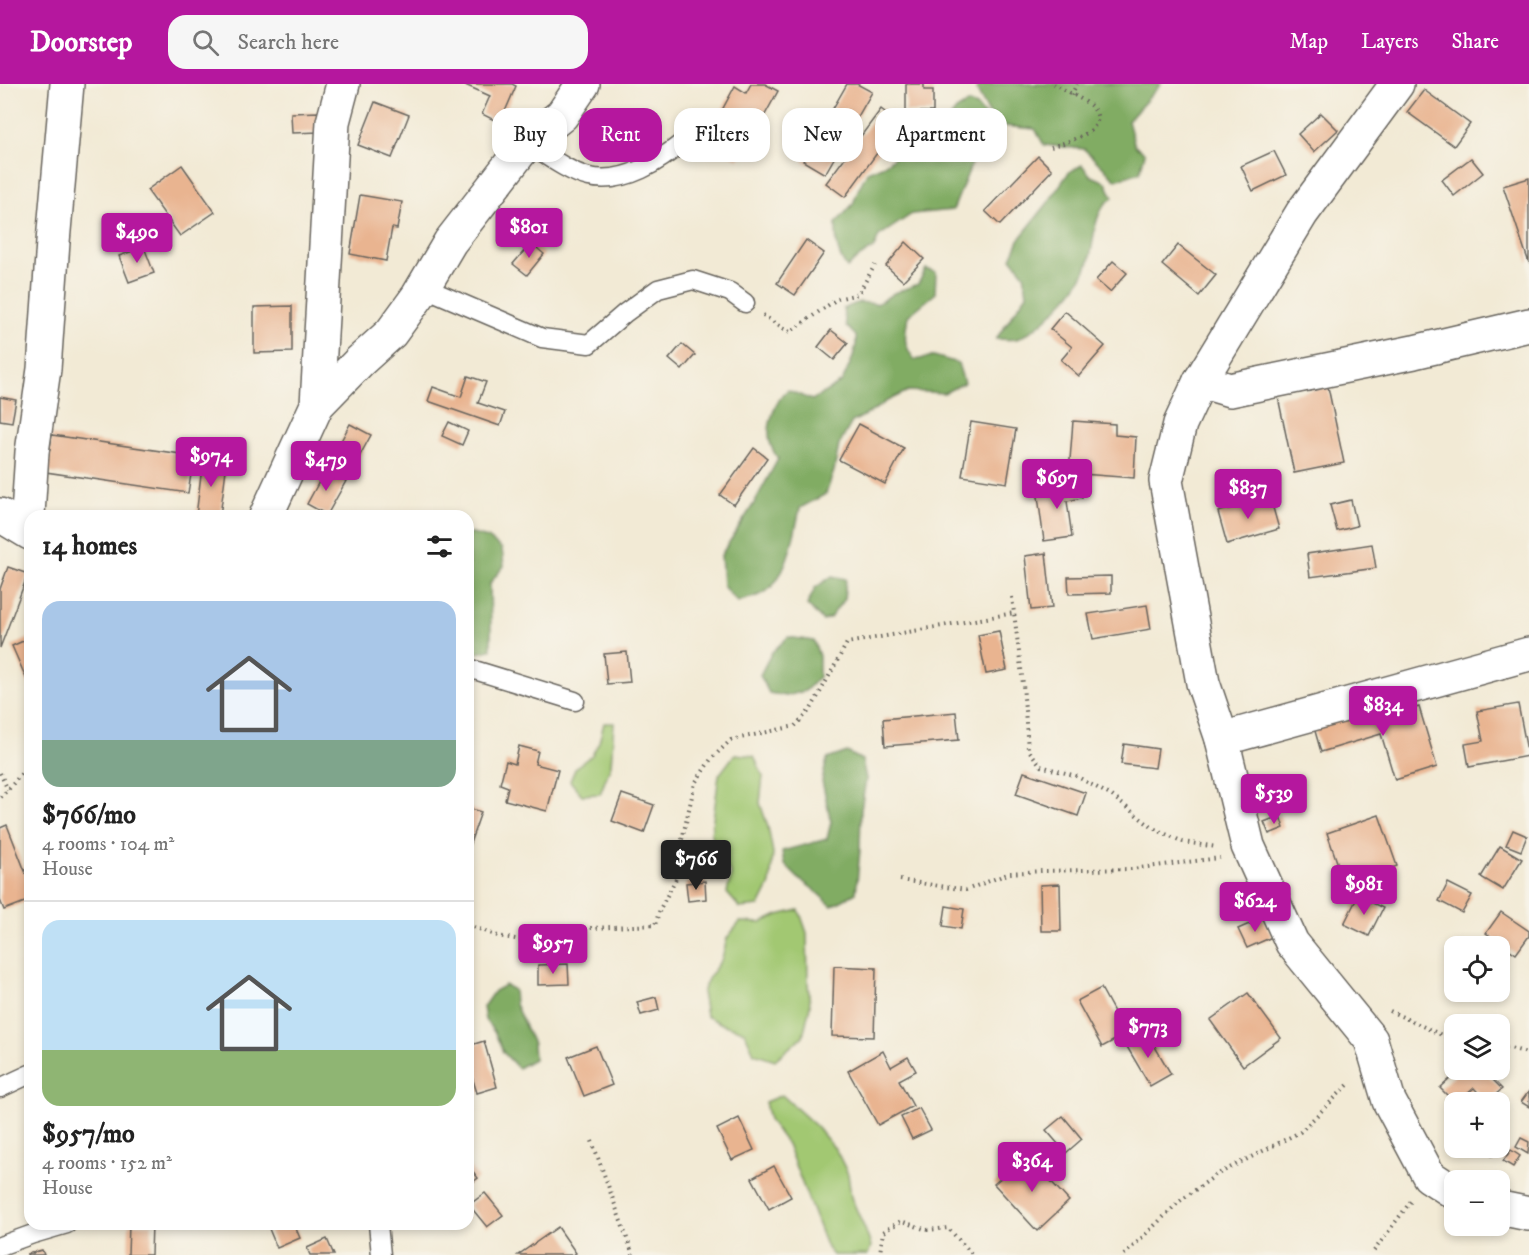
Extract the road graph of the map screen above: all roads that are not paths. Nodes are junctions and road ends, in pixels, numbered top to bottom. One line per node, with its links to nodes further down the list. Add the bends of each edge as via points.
1 (67, 84): 15 (street, via 44,369)
2 (343, 84): 13 (street, via 333,122)
3 (583, 84): 5 (street)
4 (1396, 84): 12 (street, via 1302,213)
5 (567, 108)
6 (674, 149): 8 (lane, via 642,170 607,179 587,177)
7 (512, 162): 9 (street, via 450,242)
8 (557, 162)
9 (423, 287): 10 (lane, via 542,338 589,344 658,289 684,282 693,280 730,292); 13 (street, via 391,333)
10 (745, 303)
11 (1529, 325): 12 (street, via 1230,390)
12 (1200, 381): 19 (street, via 1179,424 1166,481 1203,683)
13 (317, 405): 14 (street)
14 (269, 510)
15 (19, 526)
16 (1529, 654): 19 (street)
17 (474, 670): 18 (lane)
18 (575, 701)
19 (1222, 739): 22 (street, via 1248,846 1292,943 1371,1040 1389,1101)
20 (24, 1077): 21 (lane)
21 (0, 1088)
22 (1442, 1185)
23 (1510, 1210): 24 (street)
24 (1529, 1214)
25 (47, 1230): 27 (lane)
26 (379, 1230): 28 (lane)
27 (0, 1246)
28 (381, 1255)

